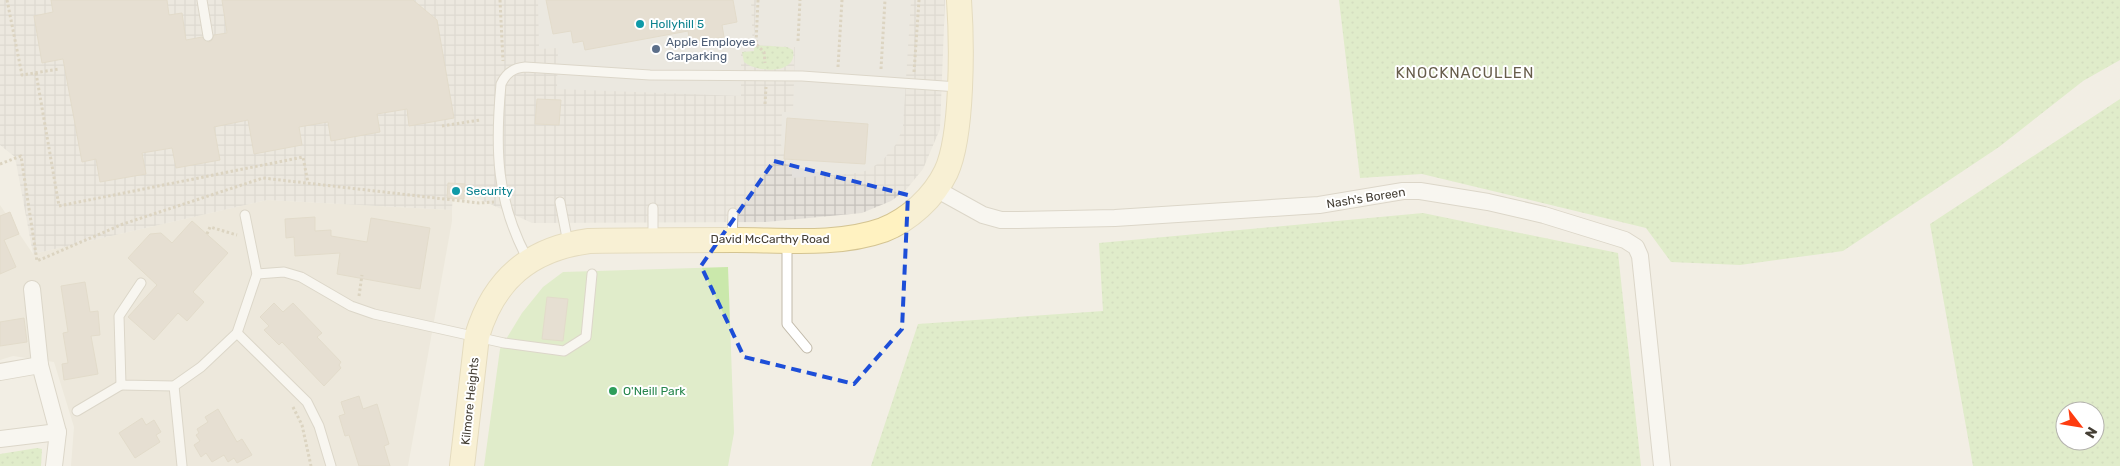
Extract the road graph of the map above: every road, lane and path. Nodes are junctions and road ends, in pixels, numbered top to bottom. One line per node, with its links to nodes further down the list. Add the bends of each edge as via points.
1 (8, 0): 15 (path, via 22,75)
2 (202, 0): 11 (lane)
3 (500, 0): 17 (path)
4 (758, 0): 16 (path, via 756,44 764,52)
5 (800, 0): 13 (path)
6 (842, 0): 18 (path)
7 (885, 0): 19 (path)
8 (918, 0): 20 (path)
9 (959, 0): 12 (street, David McCarthy Road)
10 (972, 0): 12 (street, David McCarthy Road)
11 (208, 36)
12 (962, 36): 21 (street, David McCarthy Road)
13 (798, 41)
14 (59, 69): 15 (path)
15 (36, 73): 25 (path, via 60,206 303,157)
16 (766, 75): 17 (lane, via 650,74 526,67 514,69); 18 (lane)
17 (504, 77): 27 (lane, via 497,149)
18 (838, 79): 19 (lane)
19 (880, 82): 20 (lane)
20 (914, 84): 21 (lane)
21 (959, 87): 26 (street, David McCarthy Road, via 952,158)
22 (480, 120): 23 (path)
23 (442, 126)
24 (0, 164): 25 (path, via 21,156 37,261 123,224 264,178)
25 (308, 183): 27 (path, via 479,203)
26 (936, 188): 36 (street, David McCarthy Road, via 904,219 885,229 855,237); 63 (street, Nash's Boreen, via 983,215 1001,220 1115,218 1319,205 1420,191 1544,215 1625,240 1636,247 1640,256)
27 (505, 200): 38 (lane)
28 (560, 202): 37 (lane)
29 (653, 208): 34 (lane)
30 (733, 213): 35 (lane)
31 (245, 215): 32 (lane)
32 (248, 230): 33 (path, via 237,236 210,228); 39 (lane)
33 (207, 234)
34 (653, 240): 35 (street, David McCarthy Road); 37 (street, David McCarthy Road)
35 (732, 240): 36 (street, David McCarthy Road)
36 (787, 240): 49 (lane, via 787,324)
37 (568, 244): 38 (street, David McCarthy Road)
38 (528, 260): 48 (street, David McCarthy Road, via 494,297)
39 (257, 274): 47 (lane); 48 (lane, via 284,272 374,314)
40 (362, 274): 45 (path)
41 (592, 274): 48 (lane, via 586,337 564,351)
42 (141, 283): 52 (lane, via 119,316)
43 (32, 289): 50 (street)
44 (353, 295): 45 (path)
45 (359, 298): 46 (path)
46 (363, 300)
47 (237, 333): 53 (lane, via 201,368); 61 (lane, via 307,402 319,426)
48 (477, 336): 62 (street, Kilmore Heights)
49 (807, 348)
50 (40, 365): 51 (street); 56 (street)
51 (0, 372)
52 (121, 386): 53 (lane); 55 (lane)
53 (174, 386): 59 (lane)
54 (290, 403): 60 (path, via 302,424)
55 (77, 411)
56 (58, 432): 57 (street); 58 (street)
57 (0, 439)
58 (54, 466)
59 (182, 466)
60 (311, 466)
61 (331, 466)
62 (462, 466)
63 (1662, 466)

